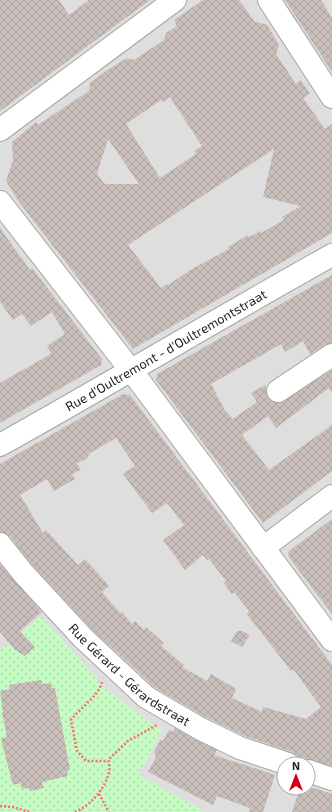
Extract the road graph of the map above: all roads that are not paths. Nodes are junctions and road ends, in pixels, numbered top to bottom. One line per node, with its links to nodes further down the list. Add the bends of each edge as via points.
1 (175, 0): 4 (street)
2 (269, 0): 3 (street)
3 (332, 97)
4 (0, 130)
5 (0, 202): 8 (street)
6 (332, 255): 8 (street, Rue d'Oultremont - d'Oultremontstraat)
7 (332, 355): 9 (street)
8 (131, 370): 10 (street, Rue d'Oultremont - d'Oultremontstraat); 13 (street)
9 (278, 391)
10 (0, 444)
11 (332, 496): 13 (street)
12 (0, 544): 15 (street, Rue Gérard - Gérardstraat, via 82,638 146,697 240,748)
13 (263, 548): 14 (street)
14 (332, 640)
15 (276, 760)
16 (316, 774): 17 (street)
17 (332, 779)

